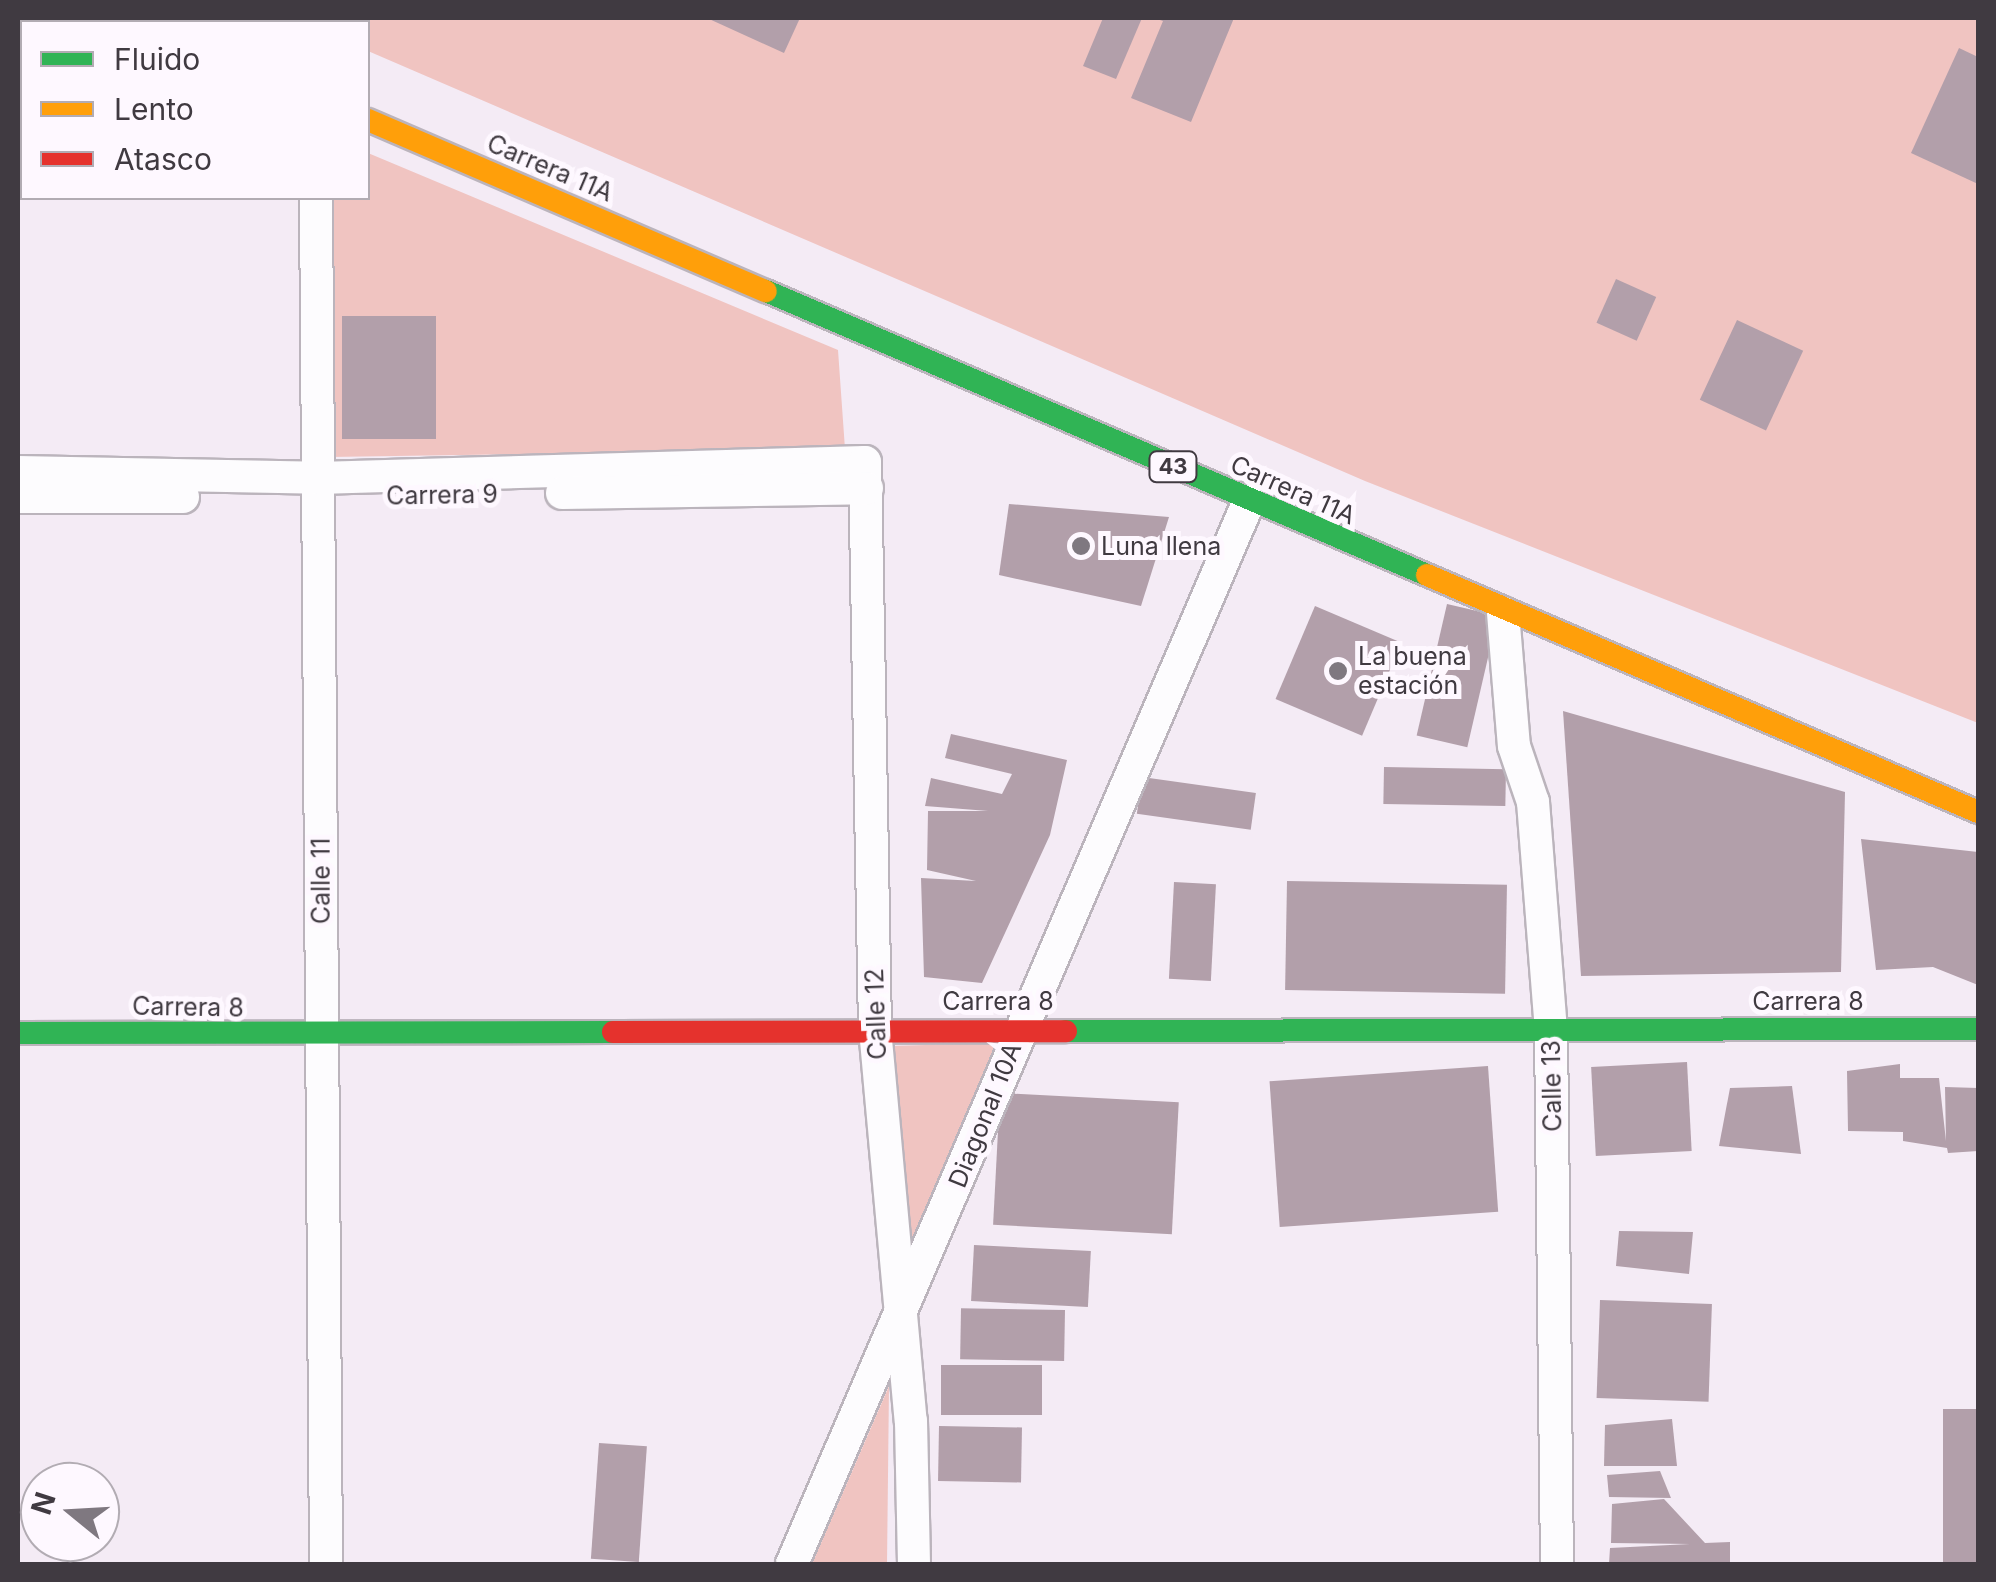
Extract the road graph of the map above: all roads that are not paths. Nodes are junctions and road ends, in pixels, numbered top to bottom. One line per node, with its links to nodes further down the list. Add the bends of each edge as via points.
1 (370, 121): 7 (main road, Carrera 11A / 43)
2 (316, 200): 5 (street, Calle 11)
3 (18, 472): 5 (street, Carrera 9)
4 (866, 475): 5 (street, Carrera 9); 11 (street, Calle 12)
5 (318, 488): 6 (street, Carrera 9); 15 (street, Calle 11)
6 (18, 497)
7 (1249, 501): 8 (main road, Carrera 11A / 43); 10 (street, Diagonal 10A)
8 (1503, 613): 9 (main road, Carrera 11A / 43); 12 (street, Calle 13, via 1514,746 1533,802)
9 (1978, 812)
10 (1020, 1028): 11 (main road, Carrera 8); 12 (main road, Carrera 8); 16 (street, Diagonal 10A)
11 (875, 1029): 15 (main road, Carrera 8); 16 (street, Calle 12)
12 (1551, 1029): 13 (main road, Carrera 8); 20 (street, Calle 13)
13 (1978, 1029)
14 (18, 1033): 15 (main road, Carrera 8)
15 (322, 1036): 17 (street, Calle 11)
16 (898, 1327): 18 (street, Diagonal 10A); 19 (street, Calle 12, via 911,1422)
17 (326, 1564)
18 (792, 1564)
19 (914, 1564)
20 (1558, 1564)

